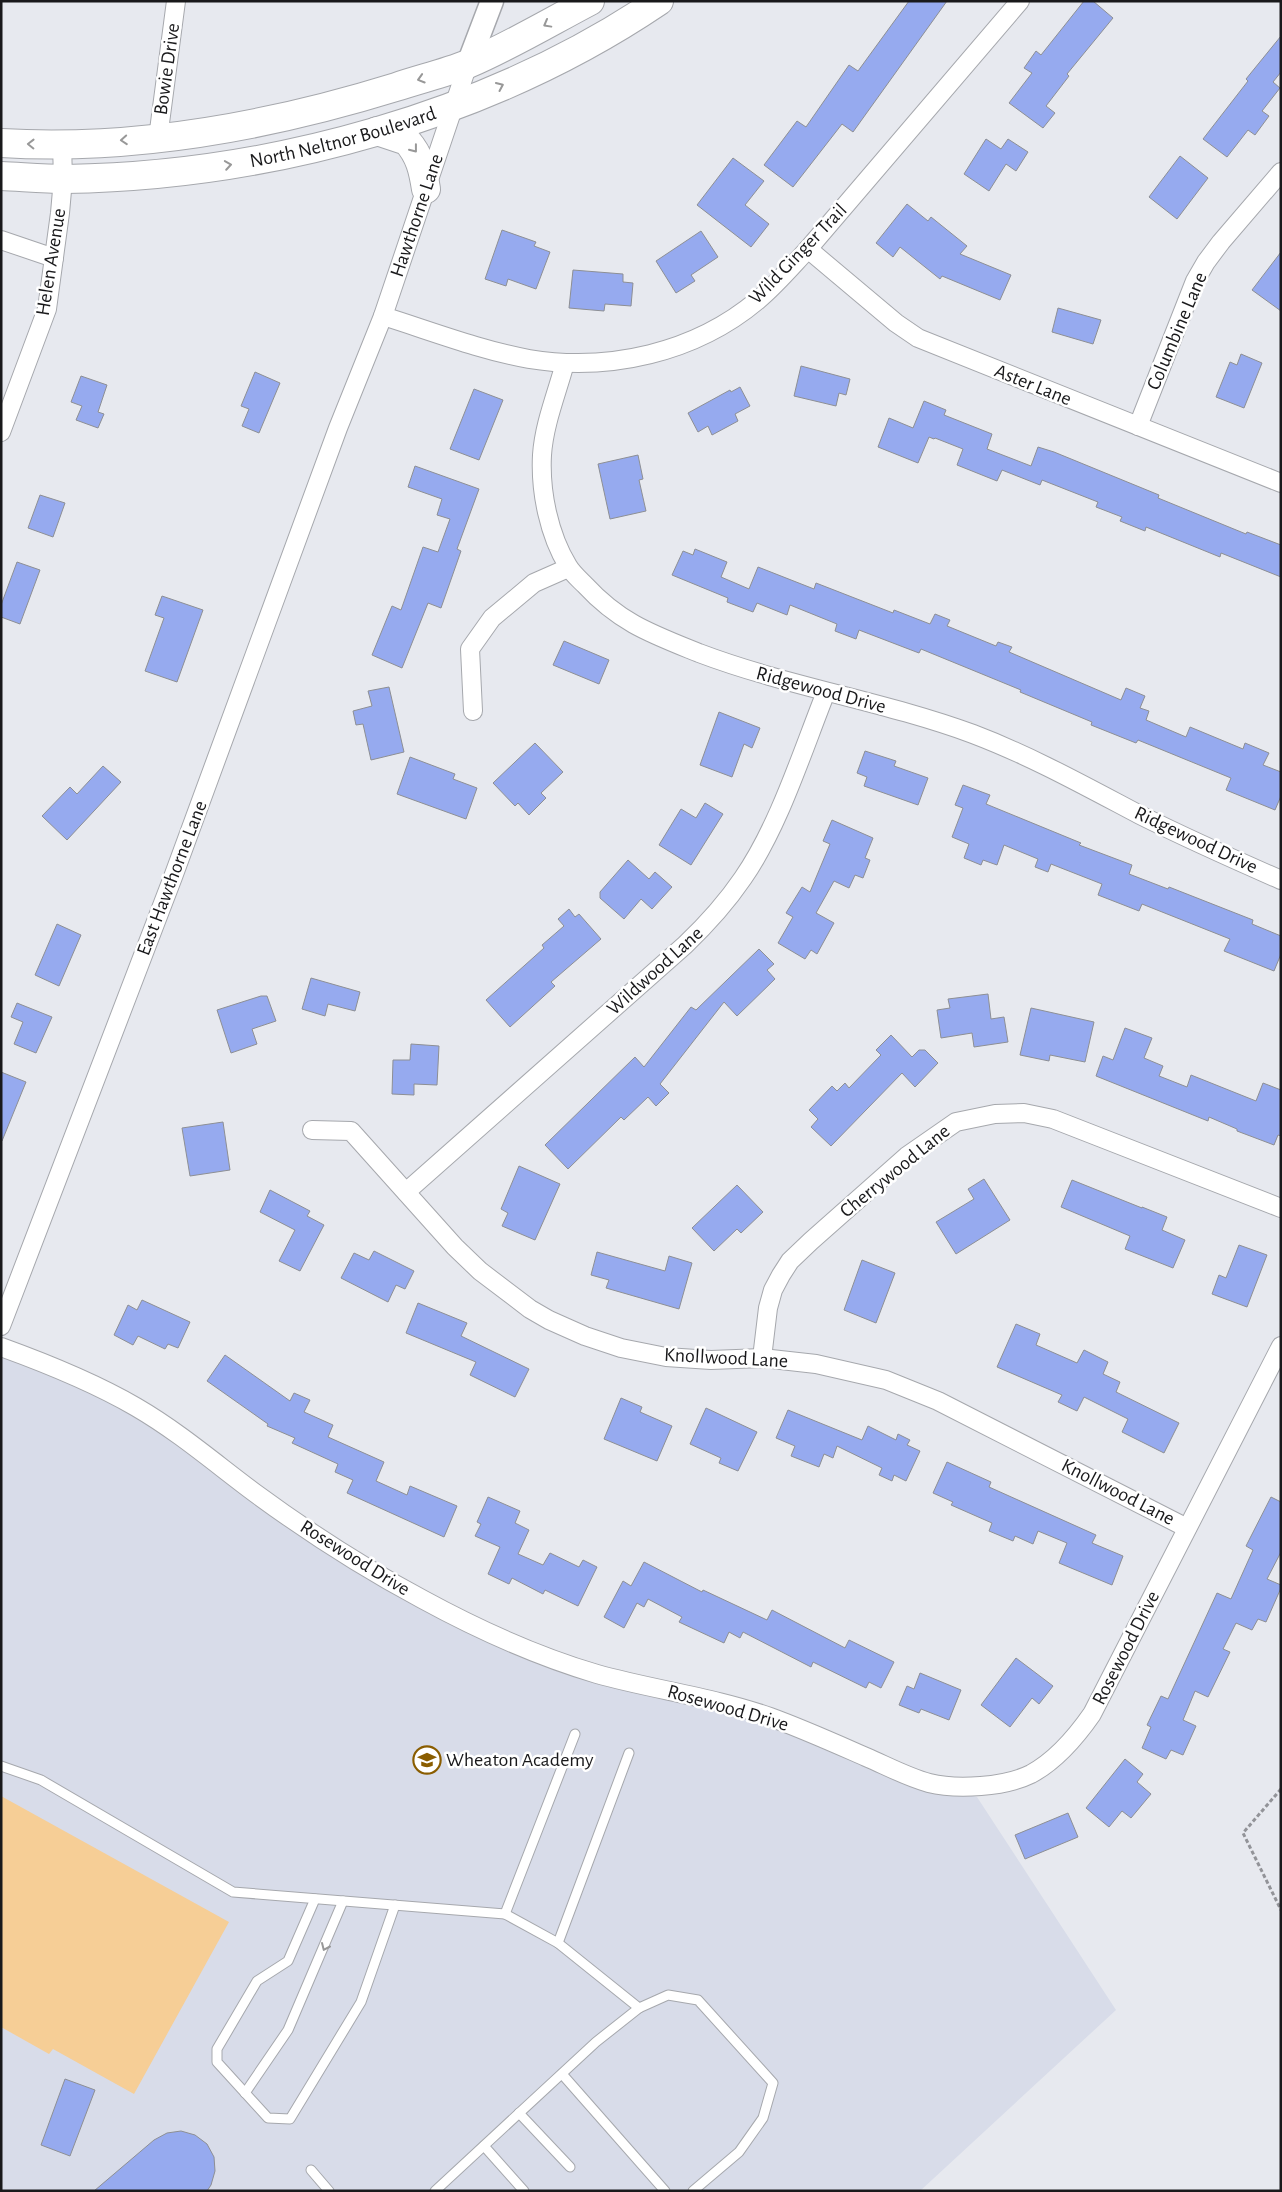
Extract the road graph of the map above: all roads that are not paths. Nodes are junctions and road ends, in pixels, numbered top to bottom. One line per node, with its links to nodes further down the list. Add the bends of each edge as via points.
1 (176, 1): 9 (street, Bowie Drive)
2 (492, 1): 6 (street, Hawthorne Lane)
3 (590, 1): 6 (main road, North Neltnor Boulevard, one-way to 6)
4 (659, 1): 7 (main road, North Neltnor Boulevard, one-way to 4, via 564,57)
5 (1020, 1): 17 (street, Wild Ginger Trail)
6 (468, 64): 7 (street, Hawthorne Lane); 9 (main road, North Neltnor Boulevard, one-way to 9, via 314,110 226,129)
7 (455, 106): 8 (main road, North Neltnor Boulevard); 15 (street, Hawthorne Lane)
8 (377, 132): 14 (main road, North Neltnor Boulevard, one-way to 8, via 180,172 289,154); 15 (main road, one-way to 15, via 407,141 419,156)
9 (158, 138): 11 (main road, North Neltnor Boulevard, one-way to 11)
10 (1, 143): 11 (main road, North Neltnor Boulevard, one-way to 10)
11 (62, 144): 14 (street, Helen Avenue)
12 (1281, 172): 21 (street, Columbine Lane, via 1206,262)
13 (1, 176): 14 (main road, North Neltnor Boulevard)
14 (63, 179): 18 (street, Helen Avenue)
15 (426, 189): 19 (street, Hawthorne Lane)
16 (1, 240): 18 (street)
17 (808, 249): 20 (street, Wild Ginger Trail, via 757,301 696,340 620,361); 21 (street, Aster Lane, via 896,324 918,338)
18 (54, 258): 23 (street, Helen Avenue, via 47,309)
19 (383, 316): 20 (street, Wild Ginger Trail, via 477,346 528,359); 22 (street, Hawthorne Lane)
20 (565, 363): 25 (street, Ridgewood Drive, via 546,431 542,474 546,507)
21 (1138, 426): 24 (street, Aster Lane)
22 (338, 428): 32 (street, East Hawthorne Lane, via 176,867)
23 (1, 432)
24 (1281, 483)
25 (568, 568): 26 (street, Ridgewood Drive, via 601,603 639,628 726,663); 27 (street, via 534,583 492,618 470,648)
26 (826, 692): 28 (street, Ridgewood Drive, via 930,720 1001,746 1202,845); 30 (street, Wildwood Lane, via 765,841 721,908 685,945)
27 (473, 711)
28 (1281, 880)
29 (312, 1130): 30 (street, Knollwood Lane, via 352,1131)
30 (406, 1192): 35 (street, Knollwood Lane, via 480,1272 549,1320 621,1348 666,1357 711,1360)
31 (1281, 1208): 35 (street, Cherrywood Lane, via 1053,1118 1024,1113 995,1114 956,1122 907,1156 790,1261 773,1290)
32 (1, 1326)
33 (1281, 1346): 36 (street, Rosewood Drive)
34 (1, 1347): 36 (street, Rosewood Drive, via 68,1372 136,1406 188,1441 277,1510 338,1550 422,1599 506,1641 594,1673 766,1715 908,1776 947,1787 995,1784 1030,1774 1062,1751 1078,1734 1092,1714)
35 (762, 1358): 36 (street, Knollwood Lane, via 849,1370 916,1391)
36 (1188, 1528)
37 (575, 1734): 43 (lane)
38 (629, 1753): 44 (lane)
39 (1, 1766): 40 (lane, via 41,1780 233,1892)
40 (315, 1899): 41 (lane); 47 (lane, via 288,1961 257,1981 217,2049 217,2062)
41 (343, 1901): 42 (lane); 47 (lane, one-way to 47, via 288,2030)
42 (395, 1905): 43 (lane); 47 (lane, via 361,2002 290,2119 268,2118)
43 (505, 1914): 44 (lane)
44 (558, 1943): 45 (lane)
45 (639, 2008): 46 (lane); 58 (lane, via 668,1995 698,2000 773,2083 762,2118 739,2152)
46 (562, 2074): 48 (lane); 57 (lane)
47 (245, 2093)
48 (519, 2113): 49 (lane); 50 (lane)
49 (484, 2146): 52 (lane); 56 (lane)
50 (570, 2167)
51 (311, 2170): 53 (lane)
52 (444, 2183): 54 (lane); 55 (lane)
53 (329, 2191)
54 (435, 2191)
55 (451, 2191)
56 (524, 2191)
57 (664, 2191)
58 (693, 2191)

